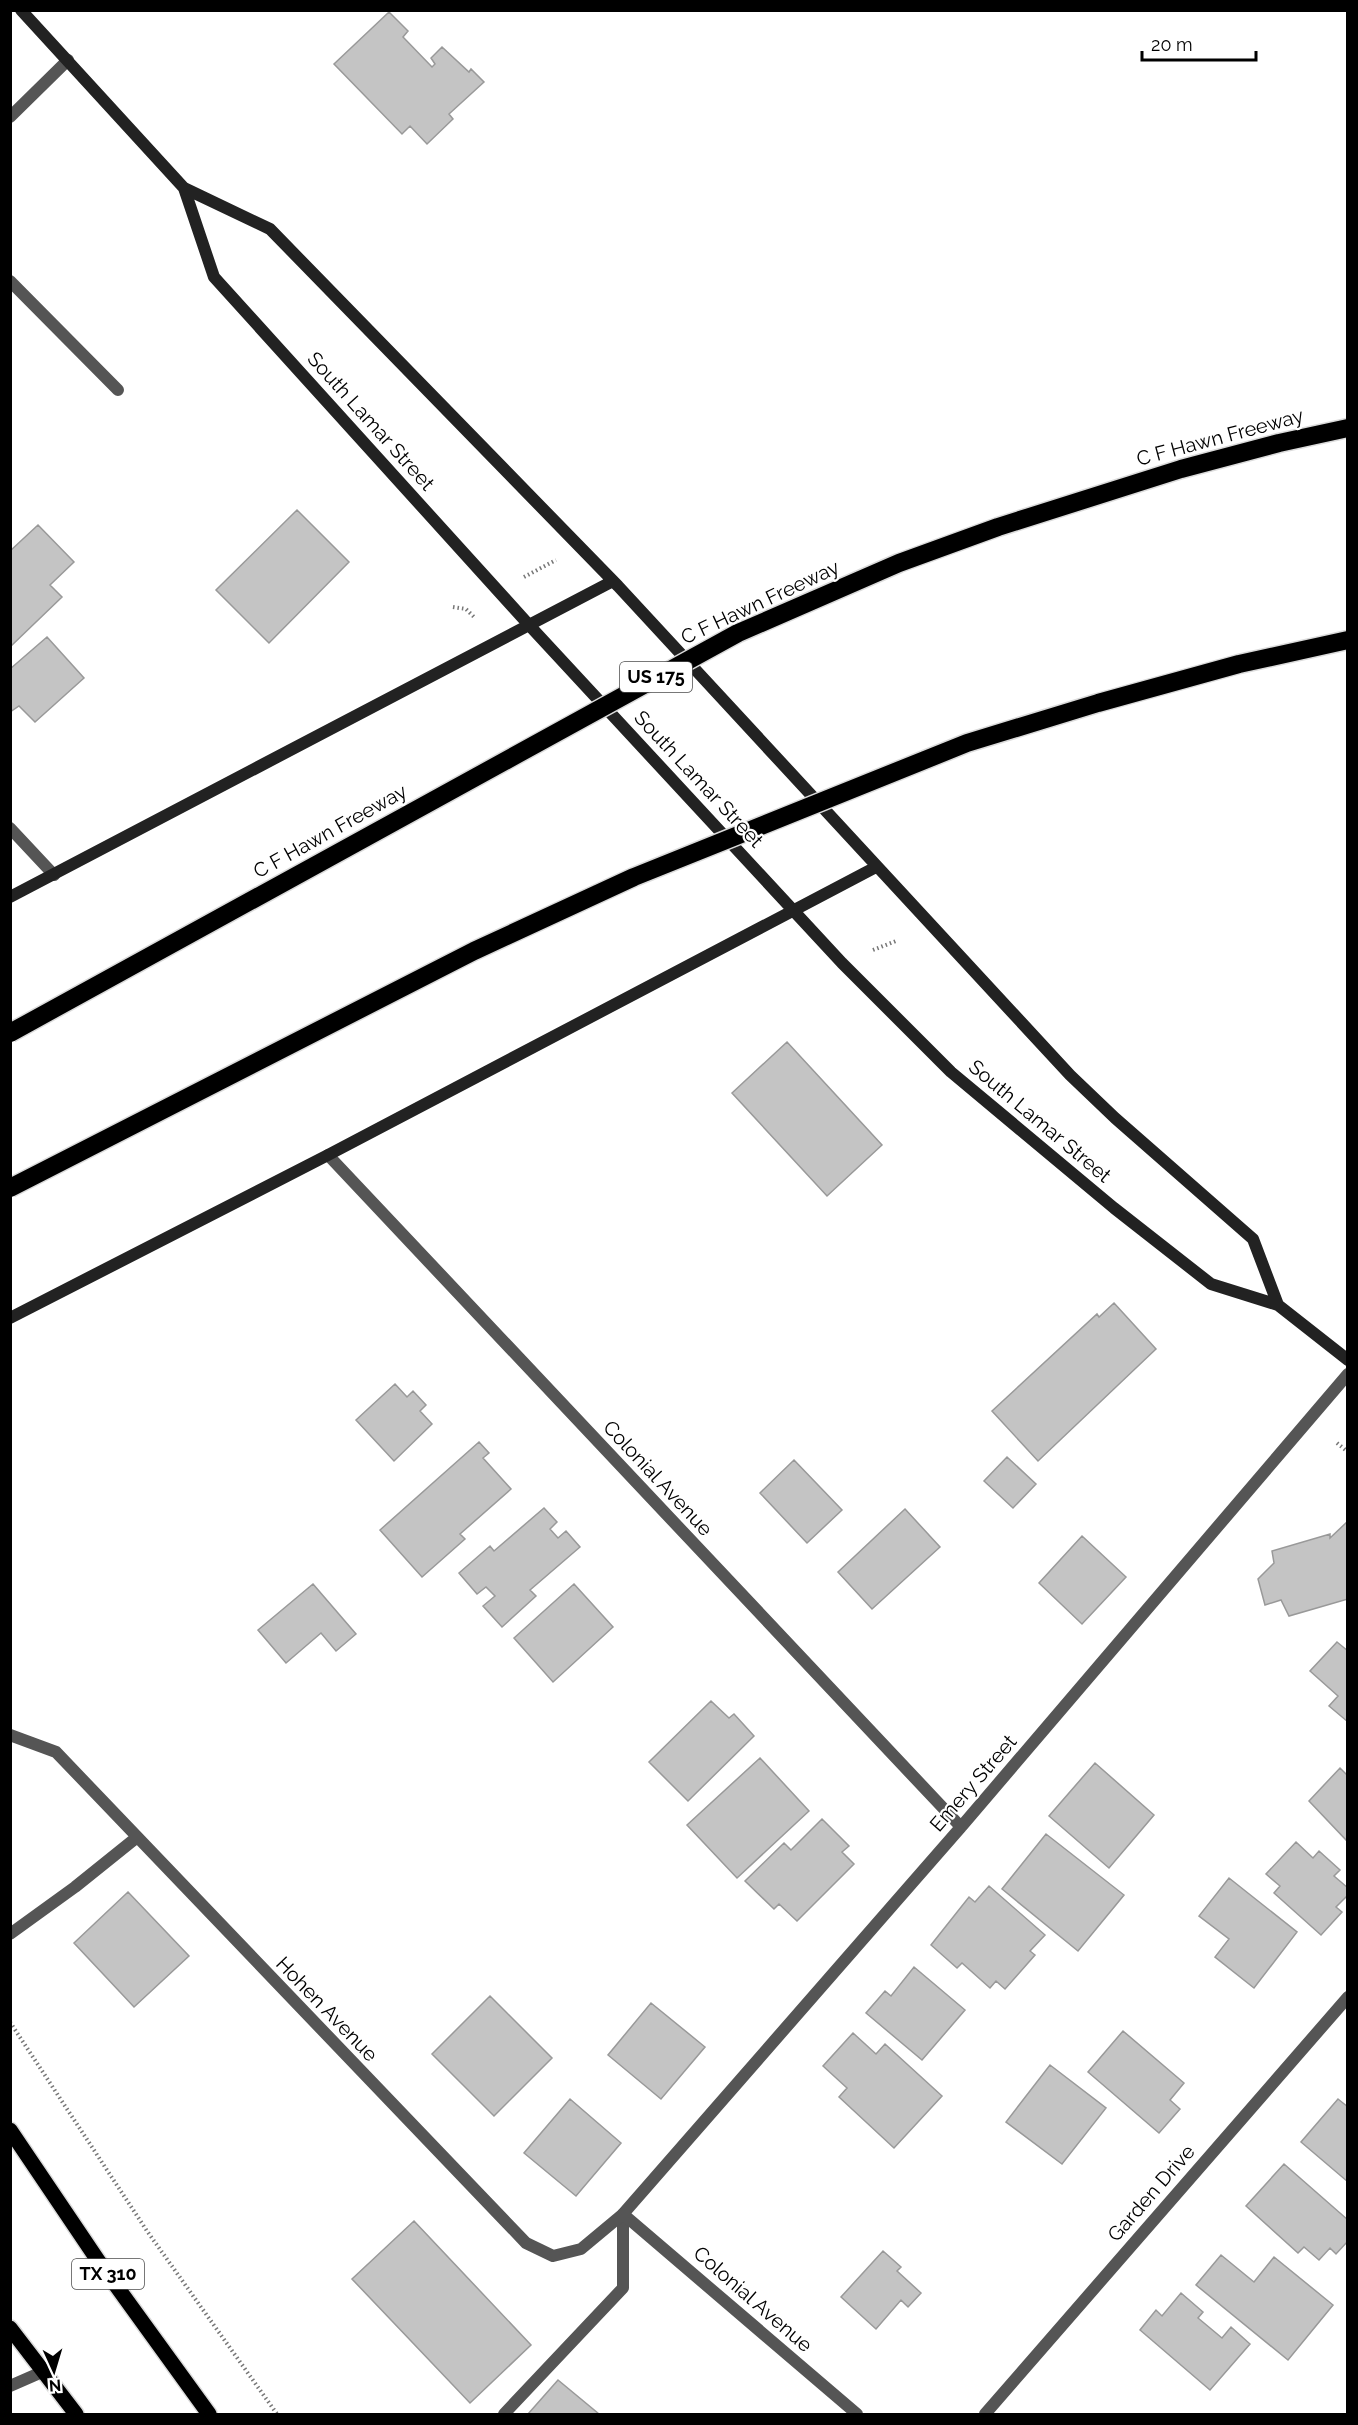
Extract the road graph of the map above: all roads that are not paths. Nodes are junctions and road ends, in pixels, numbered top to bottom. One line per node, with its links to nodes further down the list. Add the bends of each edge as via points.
1 (21, 10): 2 (main road, South Lamar Street)
2 (68, 60): 3 (street); 4 (main road, South Lamar Street)
3 (10, 117)
4 (184, 188): 8 (main road, South Lamar Street, via 270,229); 9 (main road, South Lamar Street, via 214,277)
5 (10, 280): 6 (street)
6 (118, 390)
7 (1347, 429): 16 (highway, C F Hawn Freeway / US 175, bridge, via 1180,469 998,527 899,563 738,633)
8 (613, 581): 9 (main road); 12 (main road, South Lamar Street)
9 (529, 625): 13 (main road); 15 (main road, South Lamar Street)
10 (1347, 640): 18 (highway, bridge, via 1239,664 967,743 634,877 474,951)
11 (10, 828): 13 (street)
12 (876, 867): 15 (main road); 19 (main road, South Lamar Street, via 1070,1075 1253,1239)
13 (54, 875): 14 (main road)
14 (10, 897)
15 (794, 910): 17 (main road); 19 (main road, South Lamar Street, via 951,1072 1030,1139 1211,1284)
16 (10, 1033)
17 (328, 1155): 20 (main road); 24 (street, Colonial Avenue)
18 (10, 1188)
19 (1278, 1305): 21 (main road, South Lamar Street)
20 (10, 1318)
21 (1347, 1360)
22 (1347, 1374): 24 (street, Emery Street)
23 (10, 1735): 25 (street, Hohen Avenue, via 56,1752)
24 (961, 1827): 29 (street, Emery Street)
25 (136, 1838): 26 (street); 29 (street, Hohen Avenue, via 525,2243 553,2256 581,2249)
26 (10, 1934)
27 (1347, 1997): 37 (street, Garden Drive)
28 (10, 2130): 34 (main road, TX 310)
29 (623, 2214): 35 (street, via 623,2288); 36 (street, Colonial Avenue)
30 (10, 2328): 31 (main road)
31 (42, 2372): 32 (street); 33 (main road)
32 (10, 2386)
33 (76, 2415)
34 (209, 2415)
35 (504, 2415)
36 (858, 2415)
37 (984, 2415)

